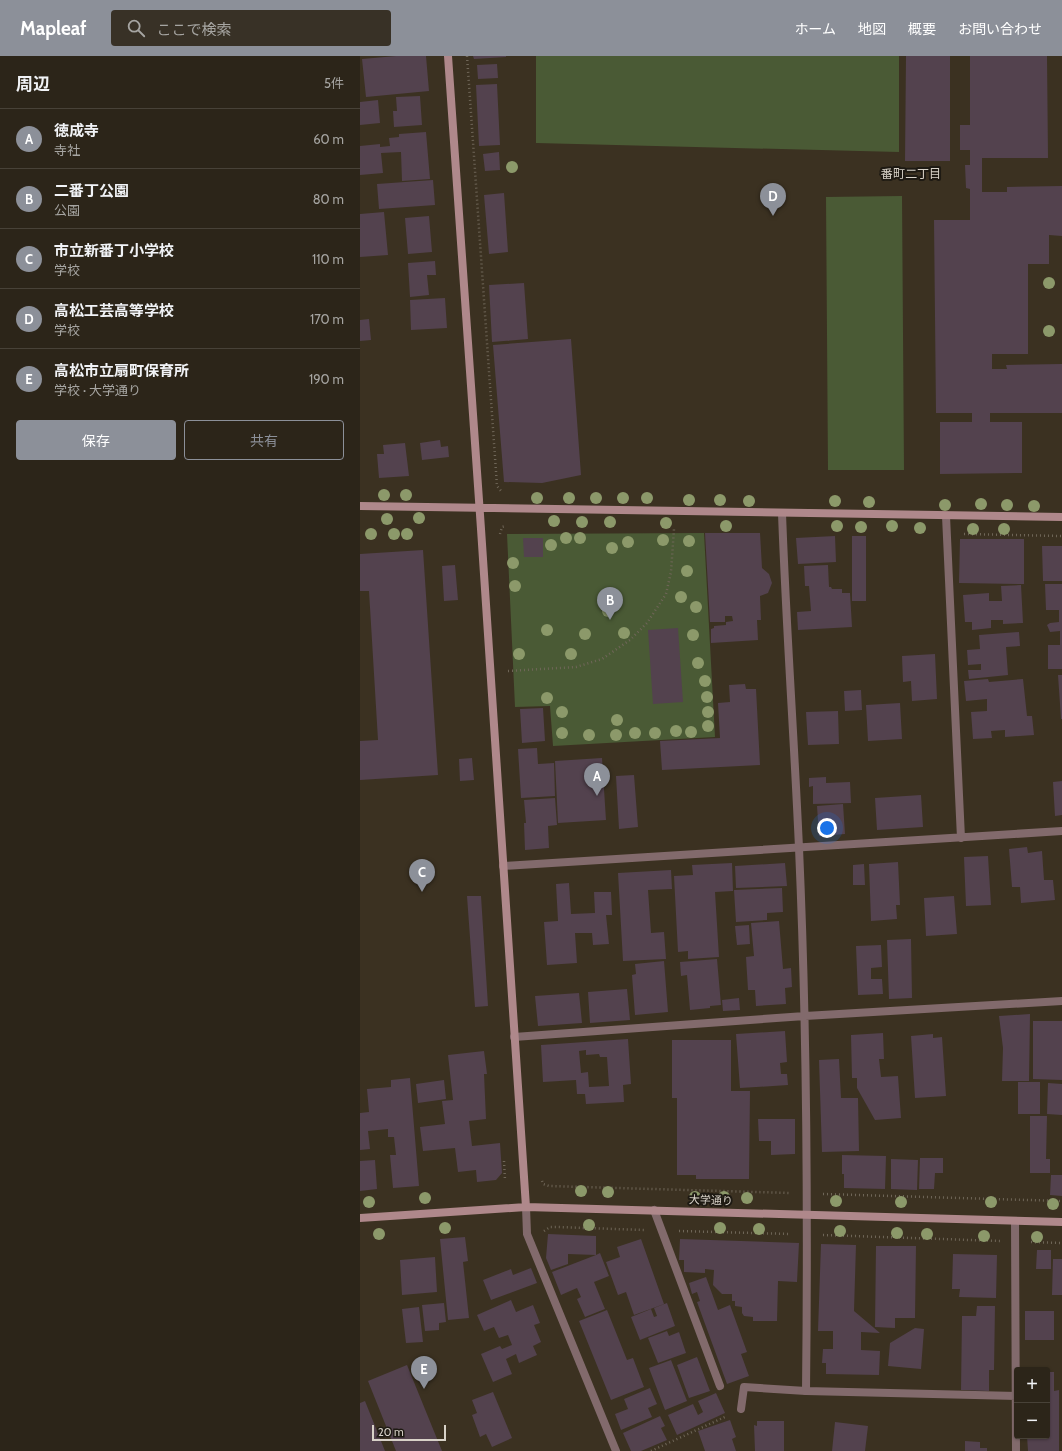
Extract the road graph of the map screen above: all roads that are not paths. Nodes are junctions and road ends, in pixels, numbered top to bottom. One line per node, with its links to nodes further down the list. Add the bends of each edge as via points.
1 (448, 56): 3 (street)
2 (360, 506): 3 (street)
3 (479, 508): 4 (street); 10 (street)
4 (782, 513): 5 (street); 9 (street)
5 (946, 516): 6 (street); 8 (street)
6 (1062, 517)
7 (1062, 831): 8 (street)
8 (961, 838): 9 (street)
9 (799, 847): 10 (street); 12 (street)
10 (503, 866): 13 (street)
11 (1062, 1001): 12 (street)
12 (805, 1016): 13 (street); 16 (street)
13 (514, 1037): 14 (street)
14 (526, 1207): 15 (street, 大学通り); 17 (street, 大学通り); 26 (street, via 527,1234)
15 (654, 1210): 16 (street, 大学通り); 21 (street)
16 (807, 1214): 18 (street, 大学通り); 22 (street)
17 (360, 1218)
18 (1015, 1221): 19 (street, 大学通り); 20 (street)
19 (1062, 1222)
20 (1017, 1367)
21 (720, 1386)
22 (806, 1391): 23 (street); 25 (street, via 744,1387)
23 (1014, 1396)
24 (1017, 1403): 27 (street)
25 (741, 1409)
26 (616, 1451)
27 (1016, 1451)

